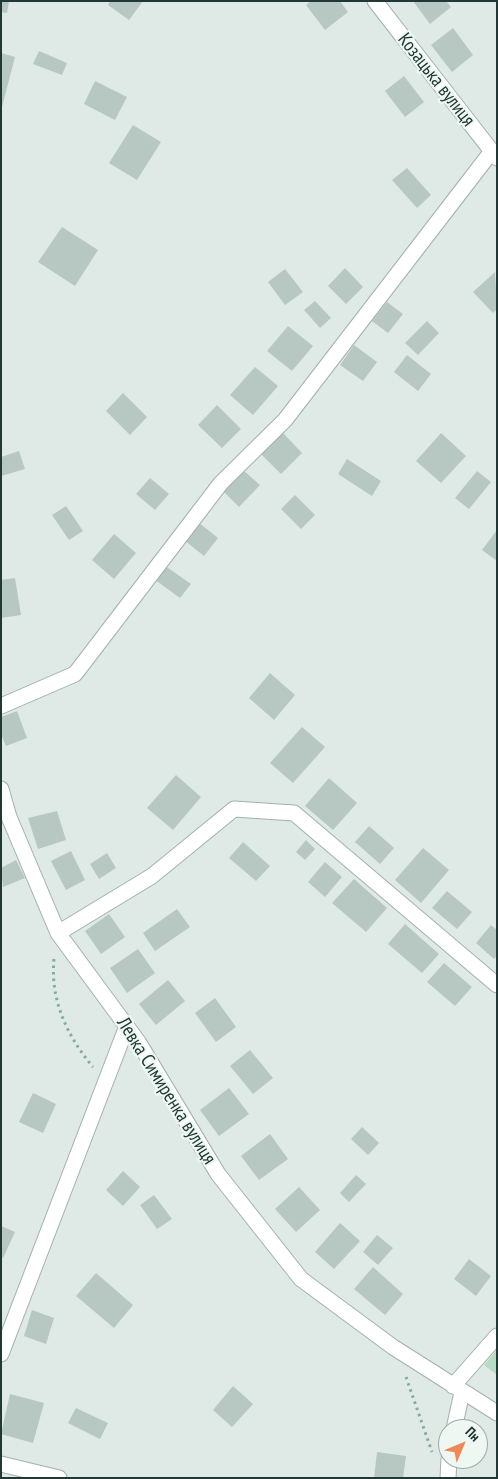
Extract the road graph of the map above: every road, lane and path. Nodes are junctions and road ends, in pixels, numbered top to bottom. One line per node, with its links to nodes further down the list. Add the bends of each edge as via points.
1 (375, 1): 2 (street, Козацька вулиця)
2 (494, 154): 3 (street, via 285,420 221,482 75,674)
3 (1, 706)
4 (1, 789): 5 (street, Левка Симиренка вулиця, via 9,817)
5 (58, 933): 6 (street, via 152,876 234,809 294,813); 7 (street, Левка Симиренка вулиця); 8 (path, via 54,962 57,1002 68,1033)
6 (497, 985)
7 (127, 1026): 8 (street); 10 (street, Левка Симиренка вулиця, via 218,1174 301,1279)
8 (106, 1082): 11 (street)
9 (497, 1336): 12 (street)
10 (393, 1347): 12 (street, Левка Симиренка вулиця); 15 (path)
11 (1, 1354)
12 (458, 1389): 13 (street, Левка Симиренка вулиця); 14 (street)
13 (497, 1413)
14 (455, 1419)
15 (433, 1454)
16 (1, 1464): 17 (street)
17 (59, 1478)

